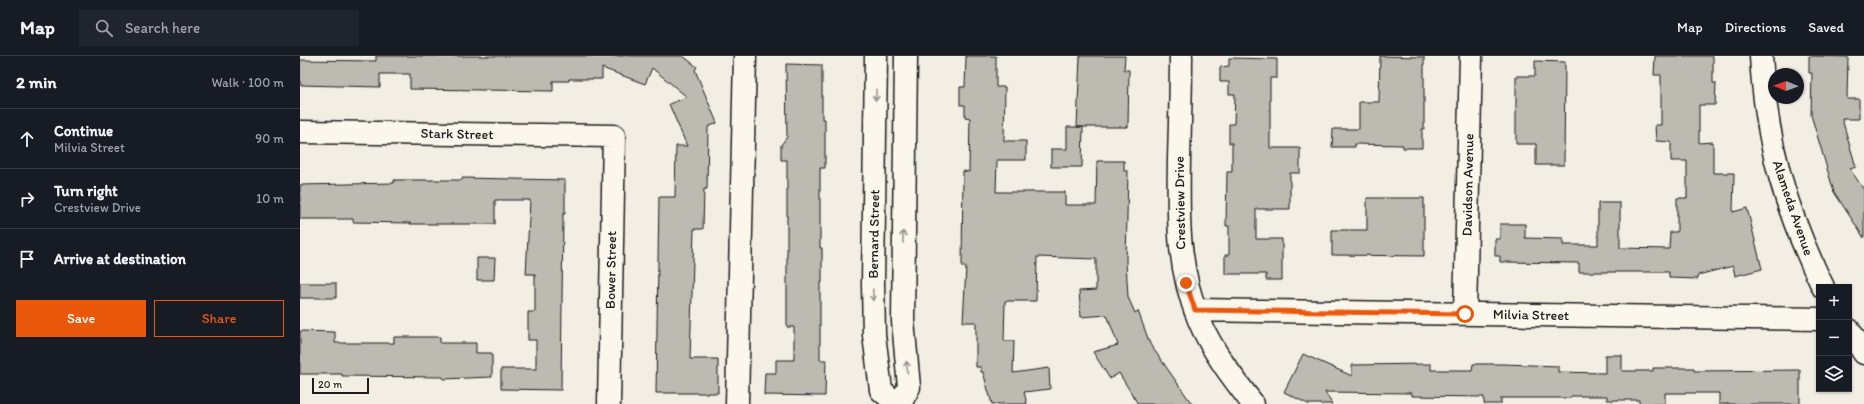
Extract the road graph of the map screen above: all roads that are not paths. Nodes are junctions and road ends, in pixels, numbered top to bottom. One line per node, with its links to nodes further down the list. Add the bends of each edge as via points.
1 (745, 56): 16 (street)
2 (876, 56): 17 (street, Bernard Street, one-way to 17, via 874,335 881,390)
3 (906, 56): 17 (street, Bernard Street, one-way to 3, via 909,387 903,321)
4 (1181, 56): 10 (street, Crestview Drive, via 1178,212 1180,248 1186,283)
5 (1471, 56): 11 (street, Davidson Avenue)
6 (1761, 56): 9 (street, Alameda Avenue, via 1763,95 1782,185 1800,237)
7 (300, 132): 8 (street, Stark Street)
8 (614, 136): 15 (street, Bower Street)
9 (1822, 284)
10 (1195, 310): 11 (street, Milvia Street); 18 (street, Crestview Drive, via 1216,355)
11 (1465, 314): 12 (street, Milvia Street)
12 (1816, 319)
13 (1852, 335): 14 (street)
14 (1864, 354)
15 (609, 404)
16 (737, 404)
17 (899, 404)
18 (1253, 404)

